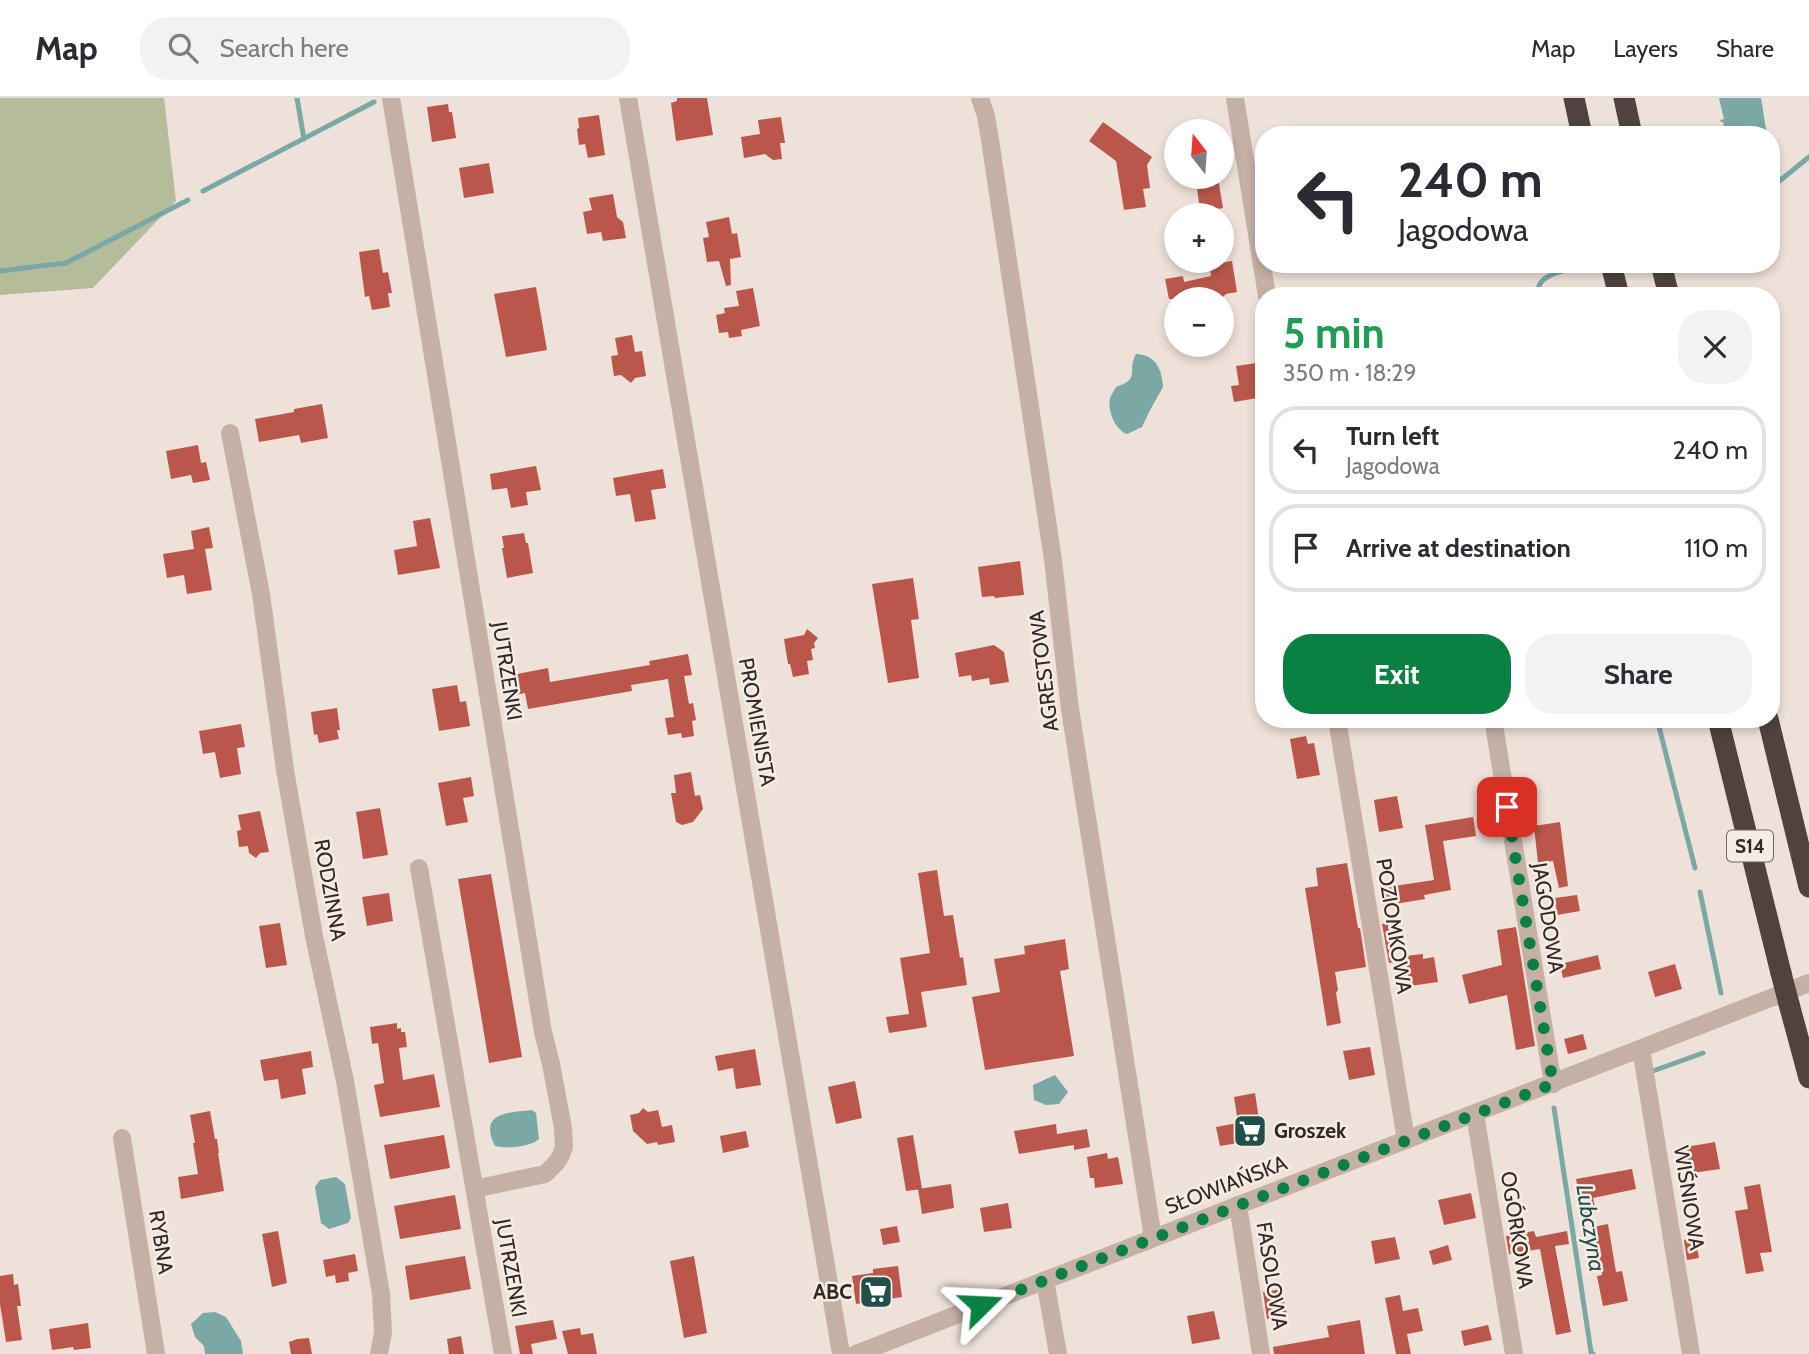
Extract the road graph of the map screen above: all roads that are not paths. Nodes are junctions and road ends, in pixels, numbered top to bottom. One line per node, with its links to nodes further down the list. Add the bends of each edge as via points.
1 (391, 98): 26 (street, JUTRZENKI, via 564,1147 545,1174)
2 (628, 98): 33 (street, PROMIENISTA)
3 (980, 98): 28 (street, AGRESTOWA, via 1054,560 1070,709)
4 (1235, 98): 11 (street)
5 (1574, 98): 8 (highway)
6 (1624, 98): 9 (highway)
7 (1630, 98): 10 (highway)
8 (1580, 126)
9 (1630, 126)
10 (1631, 126)
11 (1255, 222)
12 (230, 433): 31 (street, RODZINNA, via 261,594 314,936 345,1081 381,1294)
13 (1338, 728): 25 (street, POZIOMKOWA)
14 (1494, 728): 22 (street, JAGODOWA)
15 (1720, 728): 21 (highway, S14, bridge)
16 (1770, 728): 18 (highway, S14)
17 (419, 869): 26 (street, JUTRZENKI)
18 (1809, 887)
19 (1809, 983): 20 (street, SŁOWIAŃSKA)
20 (1641, 1049): 22 (street, SŁOWIAŃSKA); 38 (street, WIŚNIOWA)
21 (1809, 1079)
22 (1553, 1084): 23 (street, SŁOWIAŃSKA)
23 (1475, 1114): 25 (street, SŁOWIAŃSKA); 37 (street, OGÓRKOWA)
24 (122, 1138): 30 (street, RYBNA)
25 (1406, 1140): 27 (street, SŁOWIAŃSKA)
26 (474, 1189): 32 (street, JUTRZENKI)
27 (1238, 1205): 28 (street, SŁOWIAŃSKA); 36 (street, FASOLOWA)
28 (1153, 1238): 29 (street, SŁOWIAŃSKA)
29 (1045, 1280): 34 (street, SŁOWIAŃSKA); 35 (street)
30 (156, 1354)
31 (379, 1354)
32 (503, 1354)
33 (841, 1354)
34 (856, 1354)
35 (1058, 1354)
36 (1261, 1354)
37 (1514, 1354)
38 (1691, 1354)

